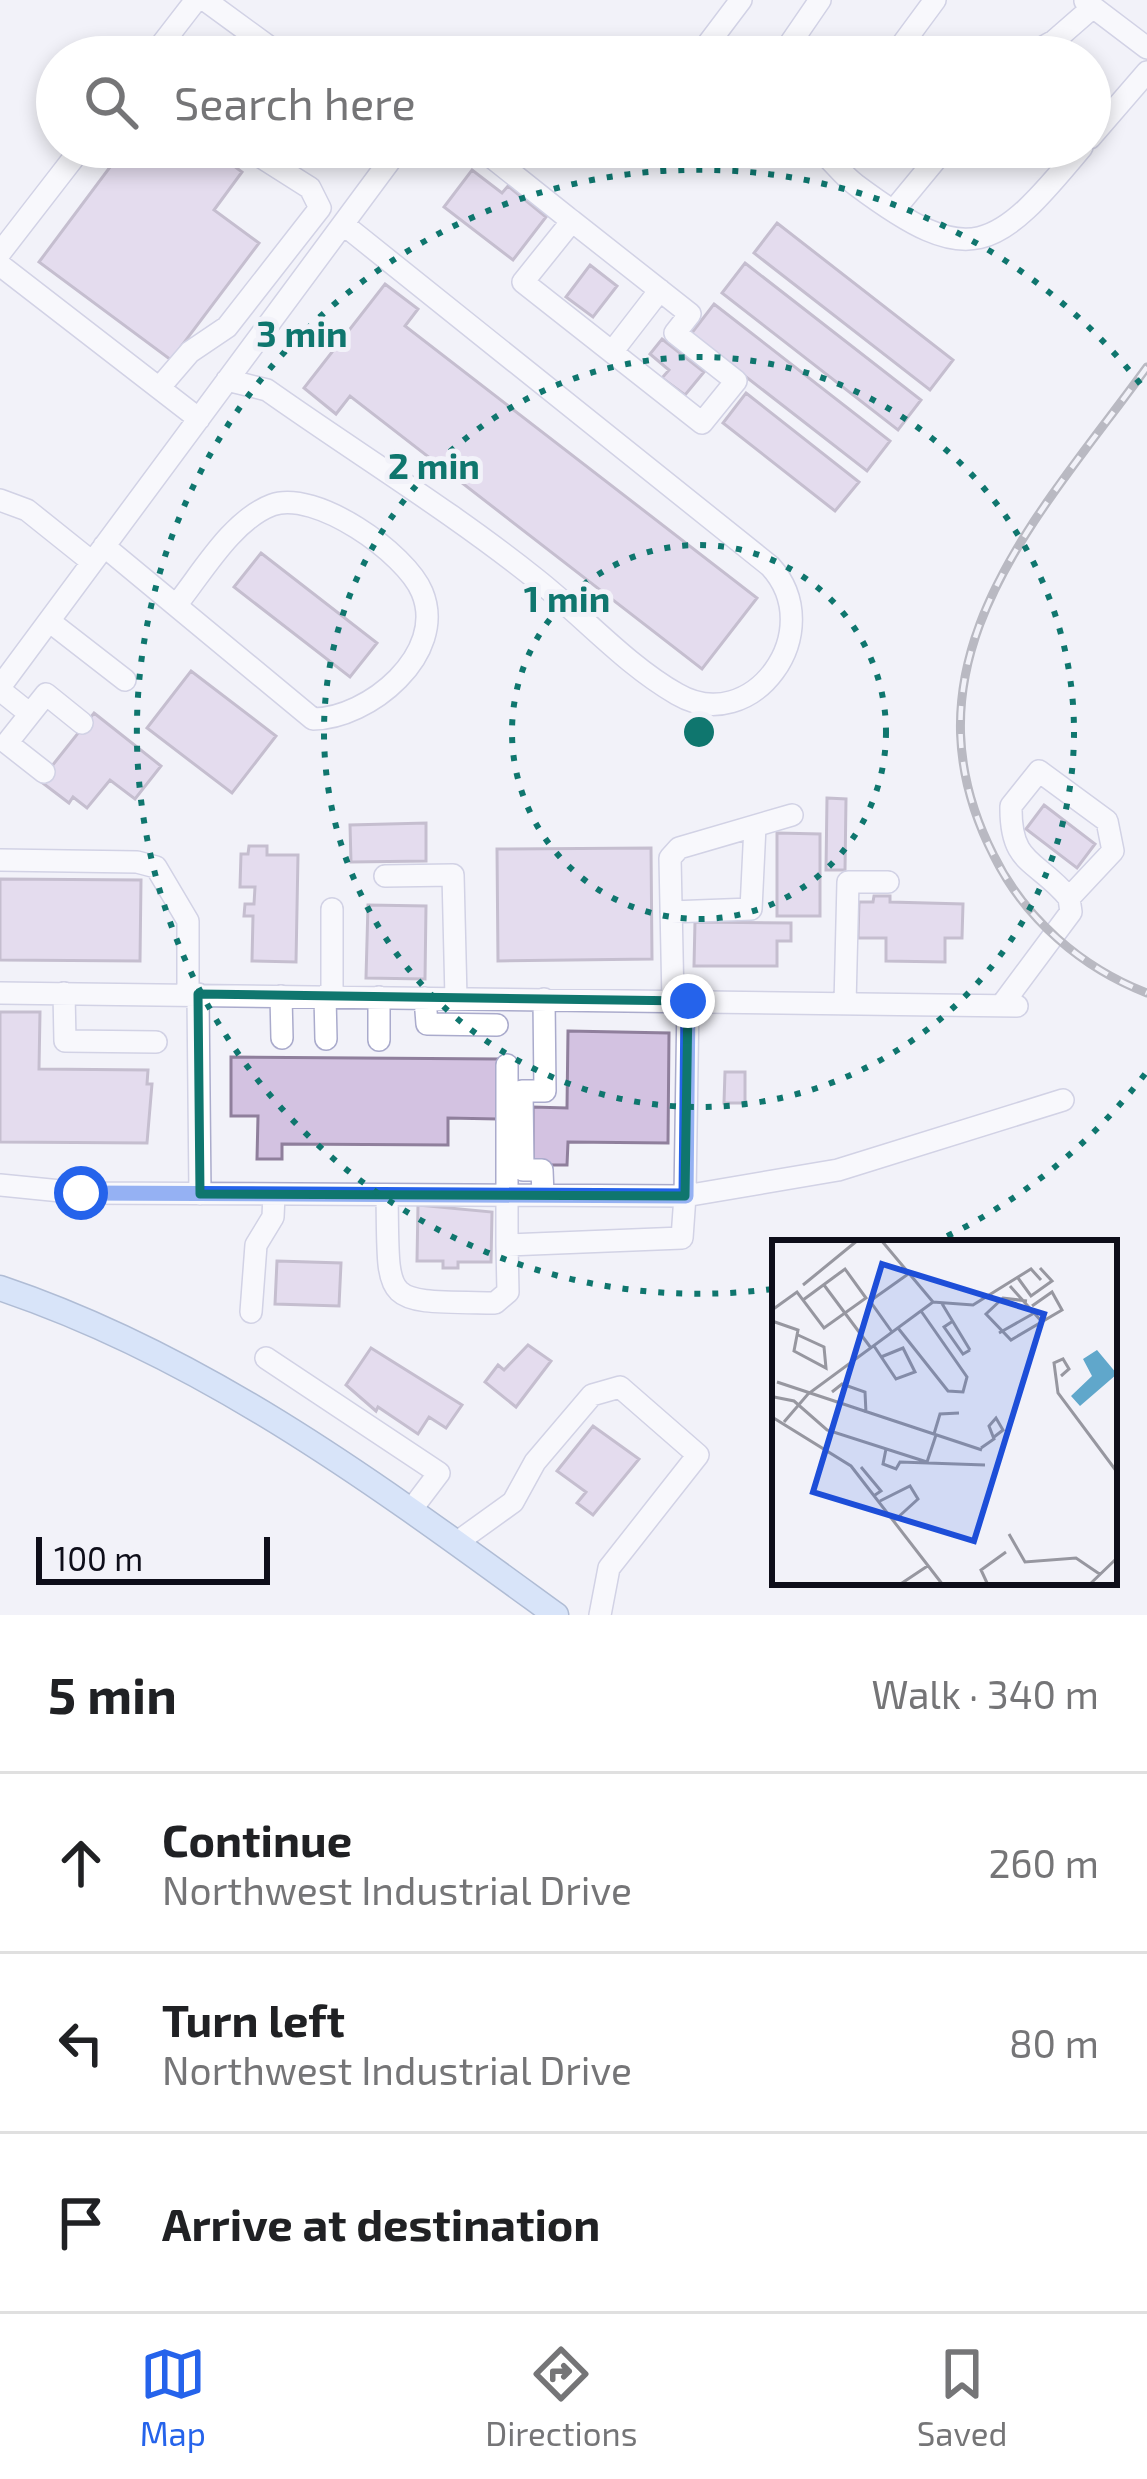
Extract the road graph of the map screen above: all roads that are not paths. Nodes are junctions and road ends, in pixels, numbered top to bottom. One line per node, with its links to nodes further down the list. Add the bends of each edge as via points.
1 (196, 0): 7 (street)
2 (205, 0): 8 (street)
3 (741, 0): 9 (street)
4 (820, 0): 10 (street)
5 (935, 0): 11 (street)
6 (1088, 3): 12 (street); 13 (street)
7 (168, 36)
8 (254, 36)
9 (714, 36)
10 (795, 36)
11 (908, 36)
12 (1058, 36)
13 (1147, 48)
14 (1147, 72): 15 (street)
15 (1111, 114)
16 (66, 168): 26 (street)
17 (278, 168): 31 (street, via 310,188 320,208 227,328 190,352)
18 (384, 168): 25 (street)
19 (505, 168): 24 (street)
20 (839, 168): 23 (street)
21 (929, 168): 23 (street)
22 (1063, 168): 23 (street, via 1020,216 958,243)
23 (894, 210)
24 (572, 221): 28 (street); 29 (street, via 524,282)
25 (343, 224): 30 (street); 30 (street, via 770,566 786,583 794,612 793,638 778,668 730,702 706,707 677,694 455,521 267,390)
26 (0, 254)
27 (0, 265): 31 (street)
28 (660, 290): 29 (street); 29 (street, via 690,314 675,333 736,381 702,423)
29 (612, 352)
30 (227, 380): 32 (street)
31 (159, 388): 32 (street)
32 (199, 419): 34 (street)
33 (0, 500): 34 (street)
34 (98, 554): 35 (street); 36 (street)
35 (177, 604): 35 (street, via 313,718 339,719 388,692 424,632 424,595 412,576 342,518 296,502 249,520)
36 (49, 620): 37 (street); 38 (street)
37 (125, 680)
38 (0, 688): 39 (street)
39 (30, 714): 40 (street, via 46,694); 41 (street, via 8,743)
40 (82, 723)
41 (44, 772)
42 (792, 815): 43 (street)
43 (755, 826): 49 (street, via 679,848 670,858); 49 (street, via 751,909)
44 (0, 860): 52 (street, via 156,867 188,922)
45 (385, 876): 57 (street, via 453,875)
46 (888, 882): 60 (street, via 848,882)
47 (1069, 898): 47 (street, via 1026,862 1012,837 1011,806 1039,771 1113,832 1113,851); 60 (street, via 1071,912 1009,1006)
48 (332, 909): 54 (street)
49 (671, 912): 59 (street)
50 (0, 992): 51 (street)
51 (64, 993): 52 (street); 65 (street, via 64,1041)
52 (194, 994): 53 (street); 69 (street)
53 (281, 996): 54 (street); 62 (street)
54 (329, 996): 55 (street); 63 (street)
55 (379, 997): 56 (street); 64 (street)
56 (425, 998): 57 (street); 61 (street, via 427,1024)
57 (455, 998): 58 (street)
58 (544, 999): 59 (street); 73 (street, via 545,1091 522,1091 523,1170 542,1170)
59 (680, 1001): 60 (street); 74 (street)
60 (845, 1004)
61 (496, 1025)
62 (282, 1038)
63 (326, 1040)
64 (379, 1040)
65 (156, 1042)
66 (508, 1066): 72 (street)
67 (1063, 1100): 74 (street, via 838,1170)
68 (0, 1185): 69 (street)
69 (200, 1194): 70 (street)
70 (274, 1194): 71 (street); 77 (street, via 274,1217 256,1245)
71 (387, 1195): 72 (street); 75 (street, via 388,1280 406,1300 499,1302 508,1292)
72 (504, 1195): 73 (street); 75 (street)
73 (542, 1196): 74 (street)
74 (686, 1196): 75 (street, via 682,1238)
75 (507, 1245)
76 (0, 1288): 79 (main road, via 118,1334 231,1391)
77 (251, 1312)
78 (266, 1358): 79 (street, via 439,1473)
79 (411, 1510): 80 (main road)
80 (456, 1543): 81 (main road); 82 (street, via 514,1502 592,1395 620,1387 698,1455 609,1568)
81 (556, 1615)
82 (600, 1615)

